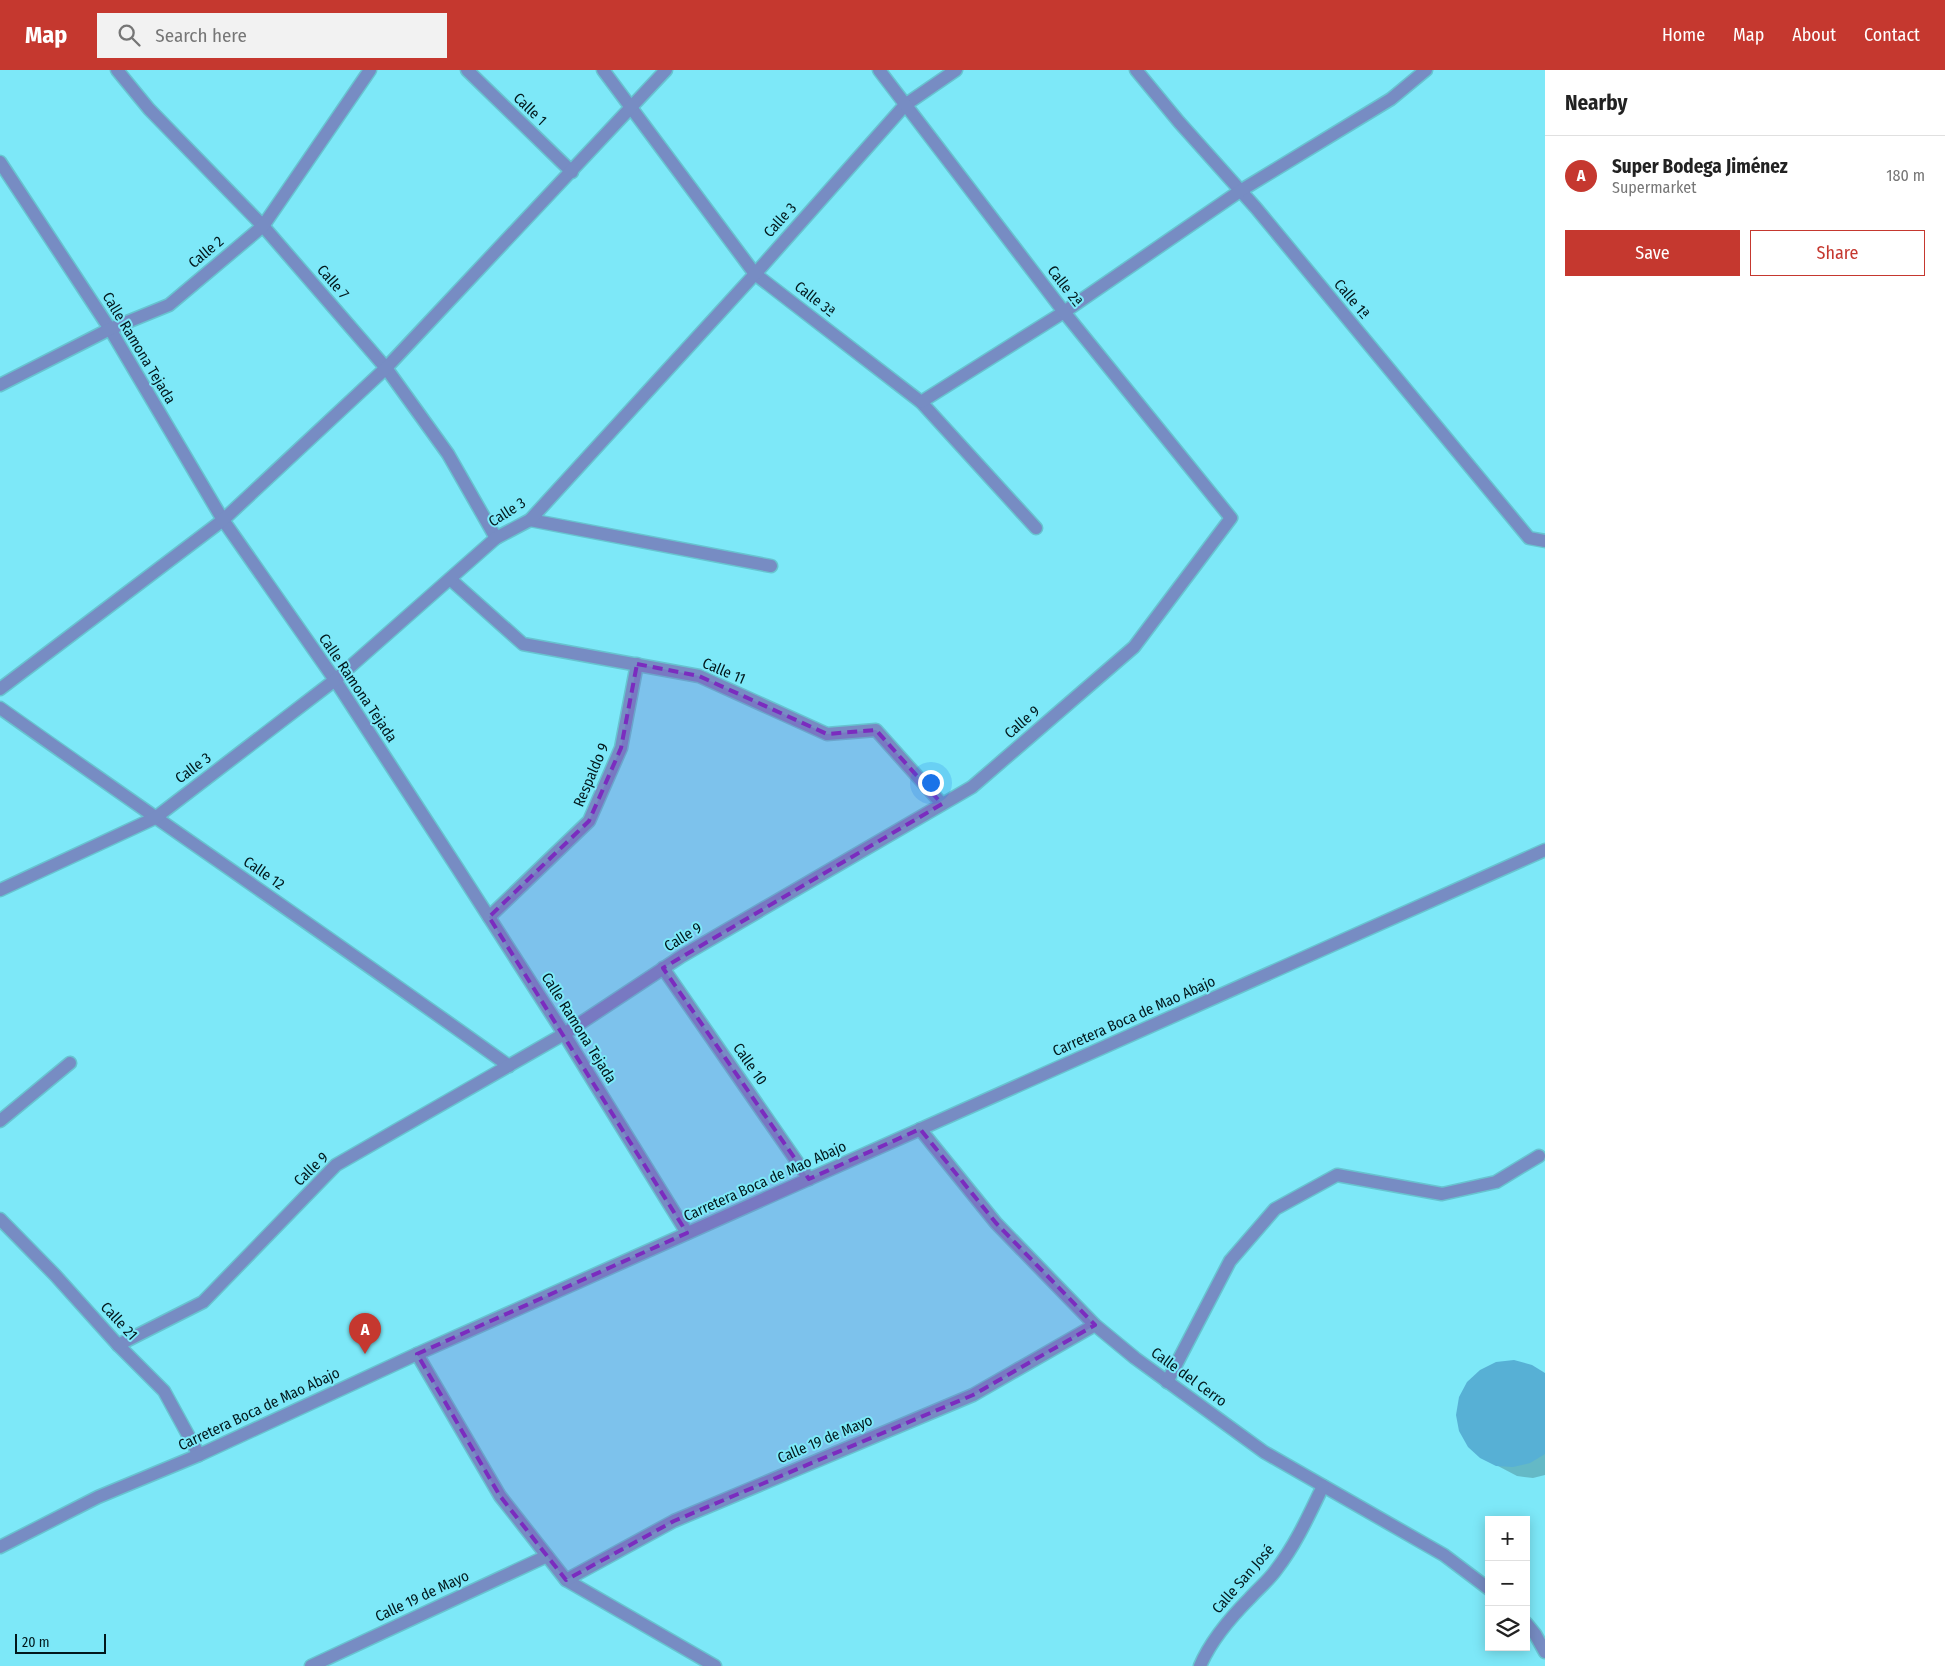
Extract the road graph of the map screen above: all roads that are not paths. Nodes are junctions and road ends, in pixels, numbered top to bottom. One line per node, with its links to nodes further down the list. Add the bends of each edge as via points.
1 (117, 70): 15 (street, Calle 7, via 149,109)
2 (370, 70): 15 (street, Calle 2)
3 (467, 70): 13 (street, Calle 1)
4 (603, 70): 11 (street, Calle 3ª)
5 (666, 70): 11 (street)
6 (879, 70): 10 (street, Calle 2ª)
7 (956, 70): 10 (street, Calle 3)
8 (1136, 70): 14 (street, Calle 1ª)
9 (1426, 70): 14 (street, via 1391,99)
10 (905, 105): 16 (street, Calle 3); 17 (street, Calle 2ª)
11 (632, 107): 13 (street); 16 (street, Calle 3ª)
12 (0, 162): 18 (street, Calle Ramona Tejada)
13 (572, 172): 19 (street)
14 (1240, 191): 17 (street); 27 (street, Calle 1ª, via 1529,538)
15 (263, 226): 18 (street, Calle 2, via 169,305); 19 (street, Calle 7)
16 (755, 274): 21 (street, Calle 3ª); 24 (street, Calle 3)
17 (1064, 312): 21 (street); 22 (street, Calle 2ª)
18 (110, 329): 20 (street, Calle 2); 23 (street, Calle Ramona Tejada)
19 (386, 368): 23 (street); 26 (street, Calle 7, via 448,454)
20 (0, 385)
21 (921, 402): 25 (street, Calle 3ª)
22 (1231, 518): 34 (street, Calle 9, via 1134,647 972,786)
23 (223, 520): 31 (street, Calle Ramona Tejada); 32 (street)
24 (530, 520): 26 (street, Calle 3); 28 (street)
25 (1036, 528)
26 (496, 538): 29 (street, Calle 3)
27 (1545, 541)
28 (771, 566)
29 (450, 579): 30 (street, Calle 11, via 523,644); 31 (street, Calle 3)
30 (637, 664): 34 (street, Calle 11, via 699,676 827,734 876,730); 38 (street, Respaldo 9, via 621,748 589,821)
31 (335, 680): 35 (street, Calle 3); 38 (street, Calle Ramona Tejada)
32 (0, 689)
33 (0, 708): 35 (street, Calle 12)
34 (942, 804): 39 (street, Calle 9)
35 (155, 818): 37 (street, Calle 3); 42 (street, Calle 12)
36 (1545, 850): 44 (street, Carretera Boca de Mao Abajo)
37 (0, 890)
38 (490, 917): 40 (street, Calle Ramona Tejada)
39 (664, 968): 40 (street, Calle 9); 46 (street, Calle 10)
40 (564, 1034): 42 (street, Calle 9); 48 (street, Calle Ramona Tejada)
41 (70, 1063): 43 (street)
42 (509, 1066): 50 (street, Calle 9, via 336,1165 204,1302)
43 (0, 1121)
44 (920, 1129): 46 (street, Carretera Boca de Mao Abajo); 49 (street, Calle del Cerro, via 996,1223)
45 (1539, 1156): 52 (street, via 1496,1182 1442,1194 1337,1175 1275,1209 1230,1261)
46 (809, 1179): 48 (street, Carretera Boca de Mao Abajo)
47 (0, 1219): 50 (street, Calle 21)
48 (687, 1233): 51 (street, Carretera Boca de Mao Abajo)
49 (1095, 1325): 52 (street, Calle del Cerro); 57 (street, Calle 19 de Mayo, via 973,1394 674,1521)
50 (118, 1345): 53 (street, Calle 21, via 164,1391)
51 (417, 1354): 53 (street, Carretera Boca de Mao Abajo); 56 (street, via 500,1496)
52 (1167, 1382): 54 (street, Calle del Cerro, via 1264,1452)
53 (199, 1455): 55 (street, Carretera Boca de Mao Abajo, via 98,1497)
54 (1323, 1486): 58 (street, Calle del Cerro, via 1444,1555); 63 (street, Calle San José, via 1303,1528 1275,1572 1221,1630)
55 (0, 1547)
56 (547, 1556): 57 (street); 61 (street, Calle 19 de Mayo)
57 (566, 1580): 62 (street)
58 (1485, 1586)
59 (1530, 1628): 60 (street)
60 (1545, 1652)
61 (311, 1666)
62 (715, 1666)
63 (1200, 1666)

